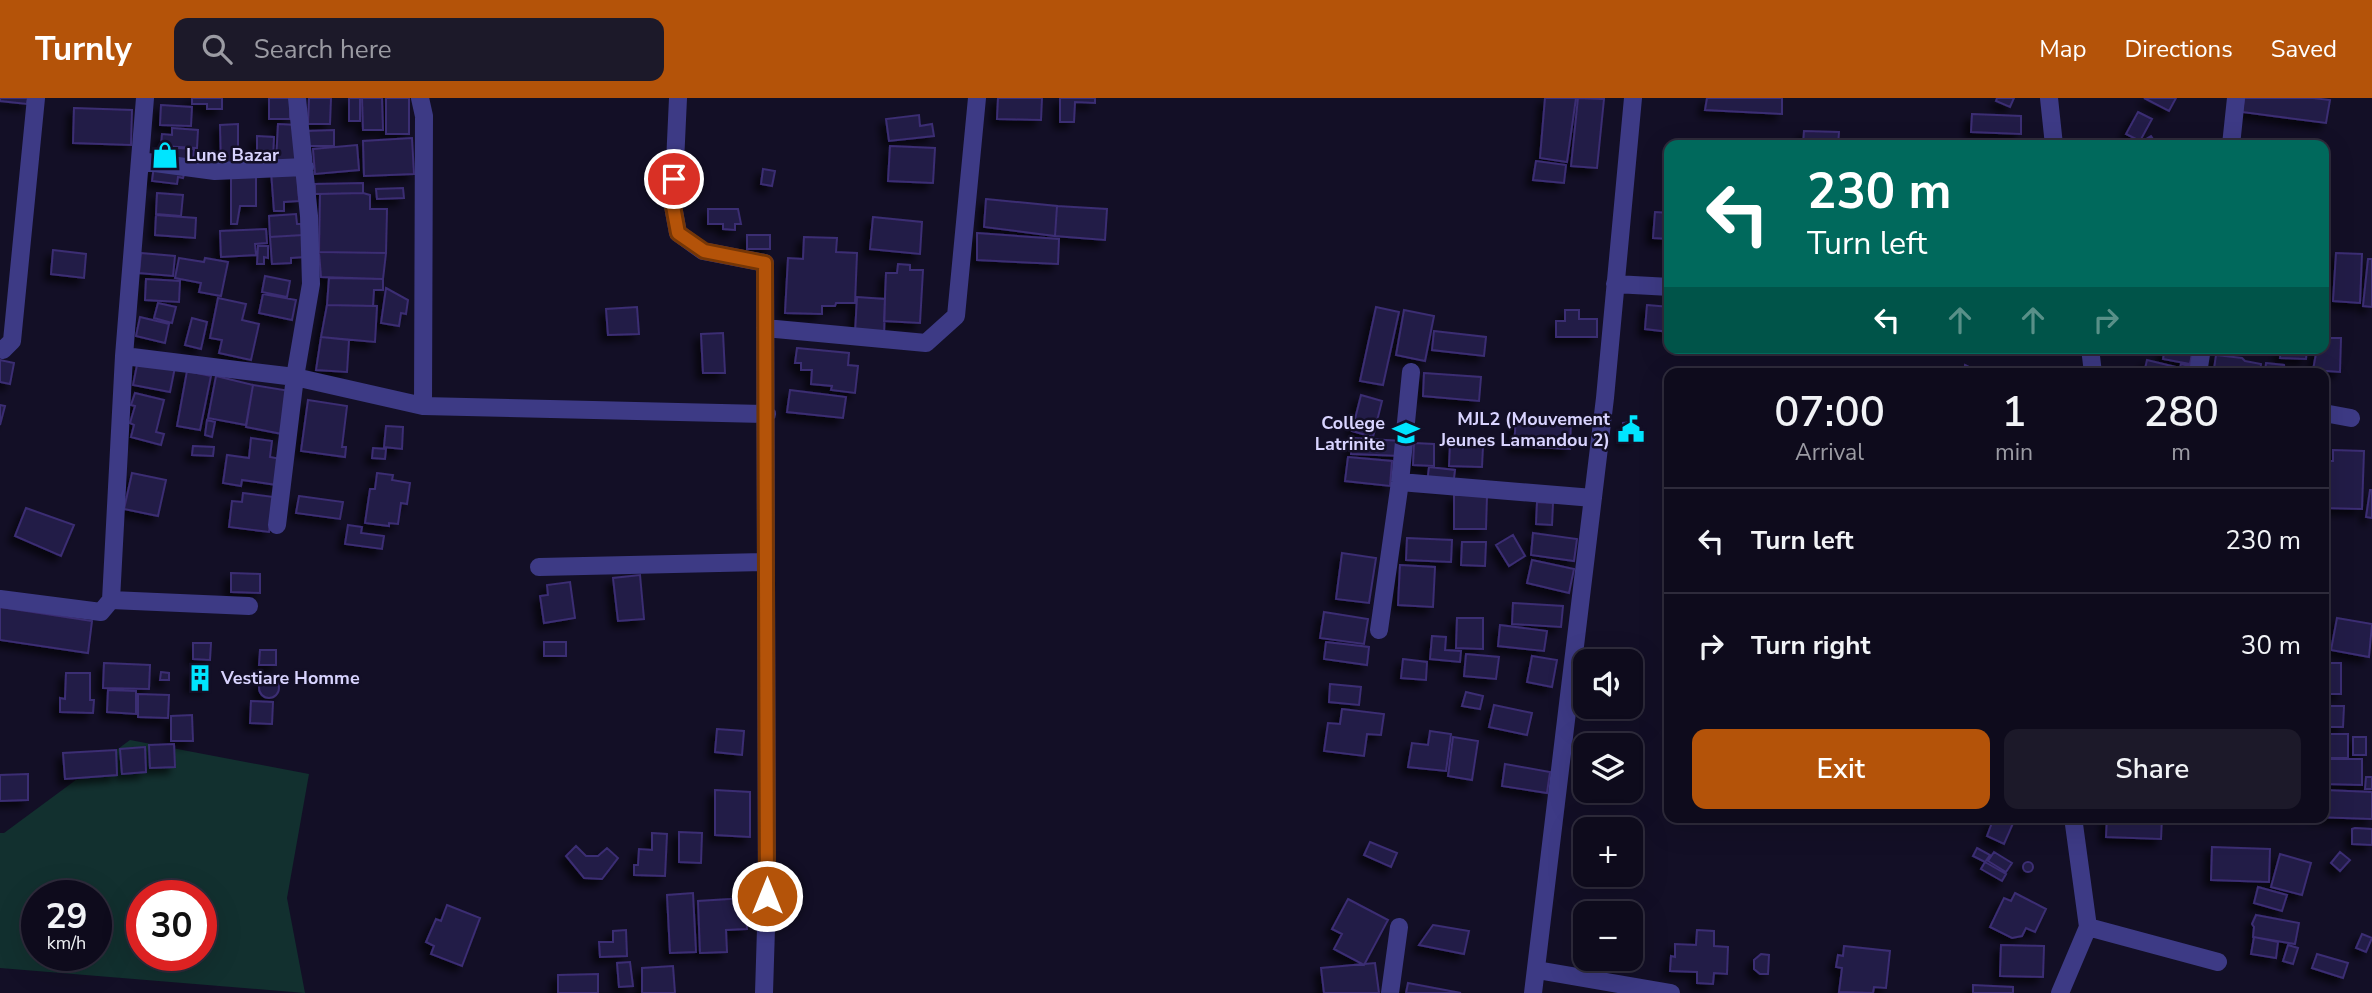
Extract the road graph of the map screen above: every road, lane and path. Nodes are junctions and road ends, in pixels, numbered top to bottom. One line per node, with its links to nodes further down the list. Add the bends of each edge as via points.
1 (36, 98): 17 (street, via 12,341)
2 (145, 98): 12 (street)
3 (297, 98): 13 (street)
4 (421, 98): 21 (street)
5 (678, 98): 16 (street, via 673,206 678,233 704,251 765,263)
6 (977, 98): 16 (street, via 956,316 926,343)
7 (1633, 98): 14 (street)
8 (2049, 98): 10 (street)
9 (2236, 98): 11 (street)
10 (2053, 140)
11 (2232, 140)
12 (140, 161): 13 (street, via 215,171); 18 (street)
13 (305, 167): 20 (street, via 311,284)
14 (1615, 284): 15 (street); 26 (street)
15 (1664, 287)
16 (765, 328): 22 (street)
17 (0, 349)
18 (124, 356): 20 (street); 31 (street)
19 (1411, 372): 25 (street)
20 (295, 377): 21 (street); 27 (street)
21 (423, 406): 22 (street)
22 (767, 414): 28 (street)
23 (2329, 415): 24 (street)
24 (2351, 418)
25 (1400, 482): 26 (street); 33 (street)
26 (1592, 498): 38 (street)
27 (277, 525)
28 (765, 562): 29 (street); 39 (street)
29 (539, 567)
30 (0, 599): 31 (street, via 101,612)
31 (111, 600): 32 (street)
32 (248, 607)
33 (1379, 629)
34 (2074, 823): 36 (street)
35 (1399, 927): 40 (street)
36 (2088, 927): 37 (street); 43 (street)
37 (2218, 962)
38 (1537, 970): 41 (street); 42 (street)
39 (764, 993)
40 (1390, 993)
41 (1533, 993)
42 (1671, 993)
43 (2060, 993)

